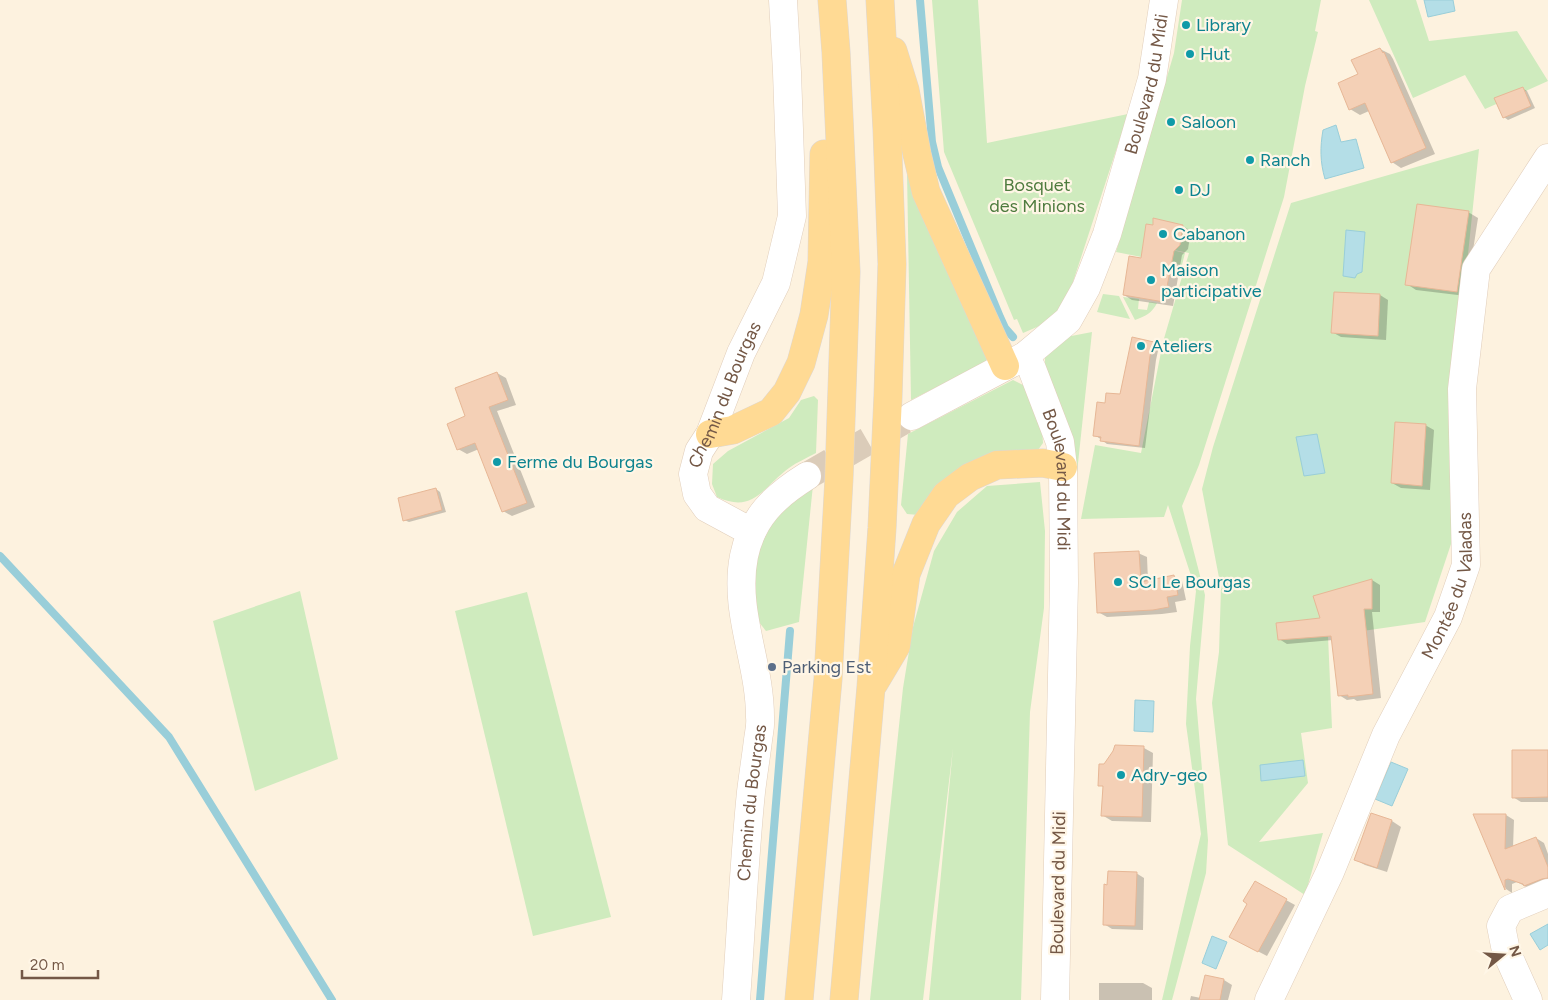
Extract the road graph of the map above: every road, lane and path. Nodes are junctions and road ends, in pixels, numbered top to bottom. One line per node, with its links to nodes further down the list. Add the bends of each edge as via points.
1 (783, 0): 9 (street, Chemin du Bourgas, via 792,216 776,283 741,353)
2 (826, 0): 9 (main road, via 822,262 814,315 787,392 771,412 733,430)
3 (832, 0): 16 (main road, via 846,272 828,679)
4 (1164, 0): 7 (street, Boulevard du Midi, via 1152,79 1107,234 1088,284 1068,320)
5 (880, 6): 7 (main road, via 905,90 926,192); 13 (main road, via 892,264)
6 (1548, 158): 19 (street, Montée du Valadas, via 1476,268 1462,389 1466,565 1448,617 1386,735 1330,872)
7 (1015, 361): 8 (street); 10 (street, Boulevard du Midi, via 1032,369 1060,442)
8 (912, 416)
9 (710, 434): 12 (street, Chemin du Bourgas, via 699,451 693,474 697,494 708,508)
10 (1063, 467): 13 (main road, via 1043,463 998,465 970,477 946,495 926,524 906,574 896,646); 18 (street, Boulevard du Midi, via 1064,583)
11 (807, 476): 12 (street, via 786,489 766,508)
12 (752, 530): 15 (street, Chemin du Bourgas, via 744,556 741,588 760,718 751,792)
13 (872, 687): 17 (main road)
14 (1548, 893): 20 (street, via 1510,909 1501,926 1506,951)
15 (736, 1000)
16 (799, 1000)
17 (844, 1000)
18 (1055, 1000)
19 (1269, 1000)
20 (1528, 1000)

